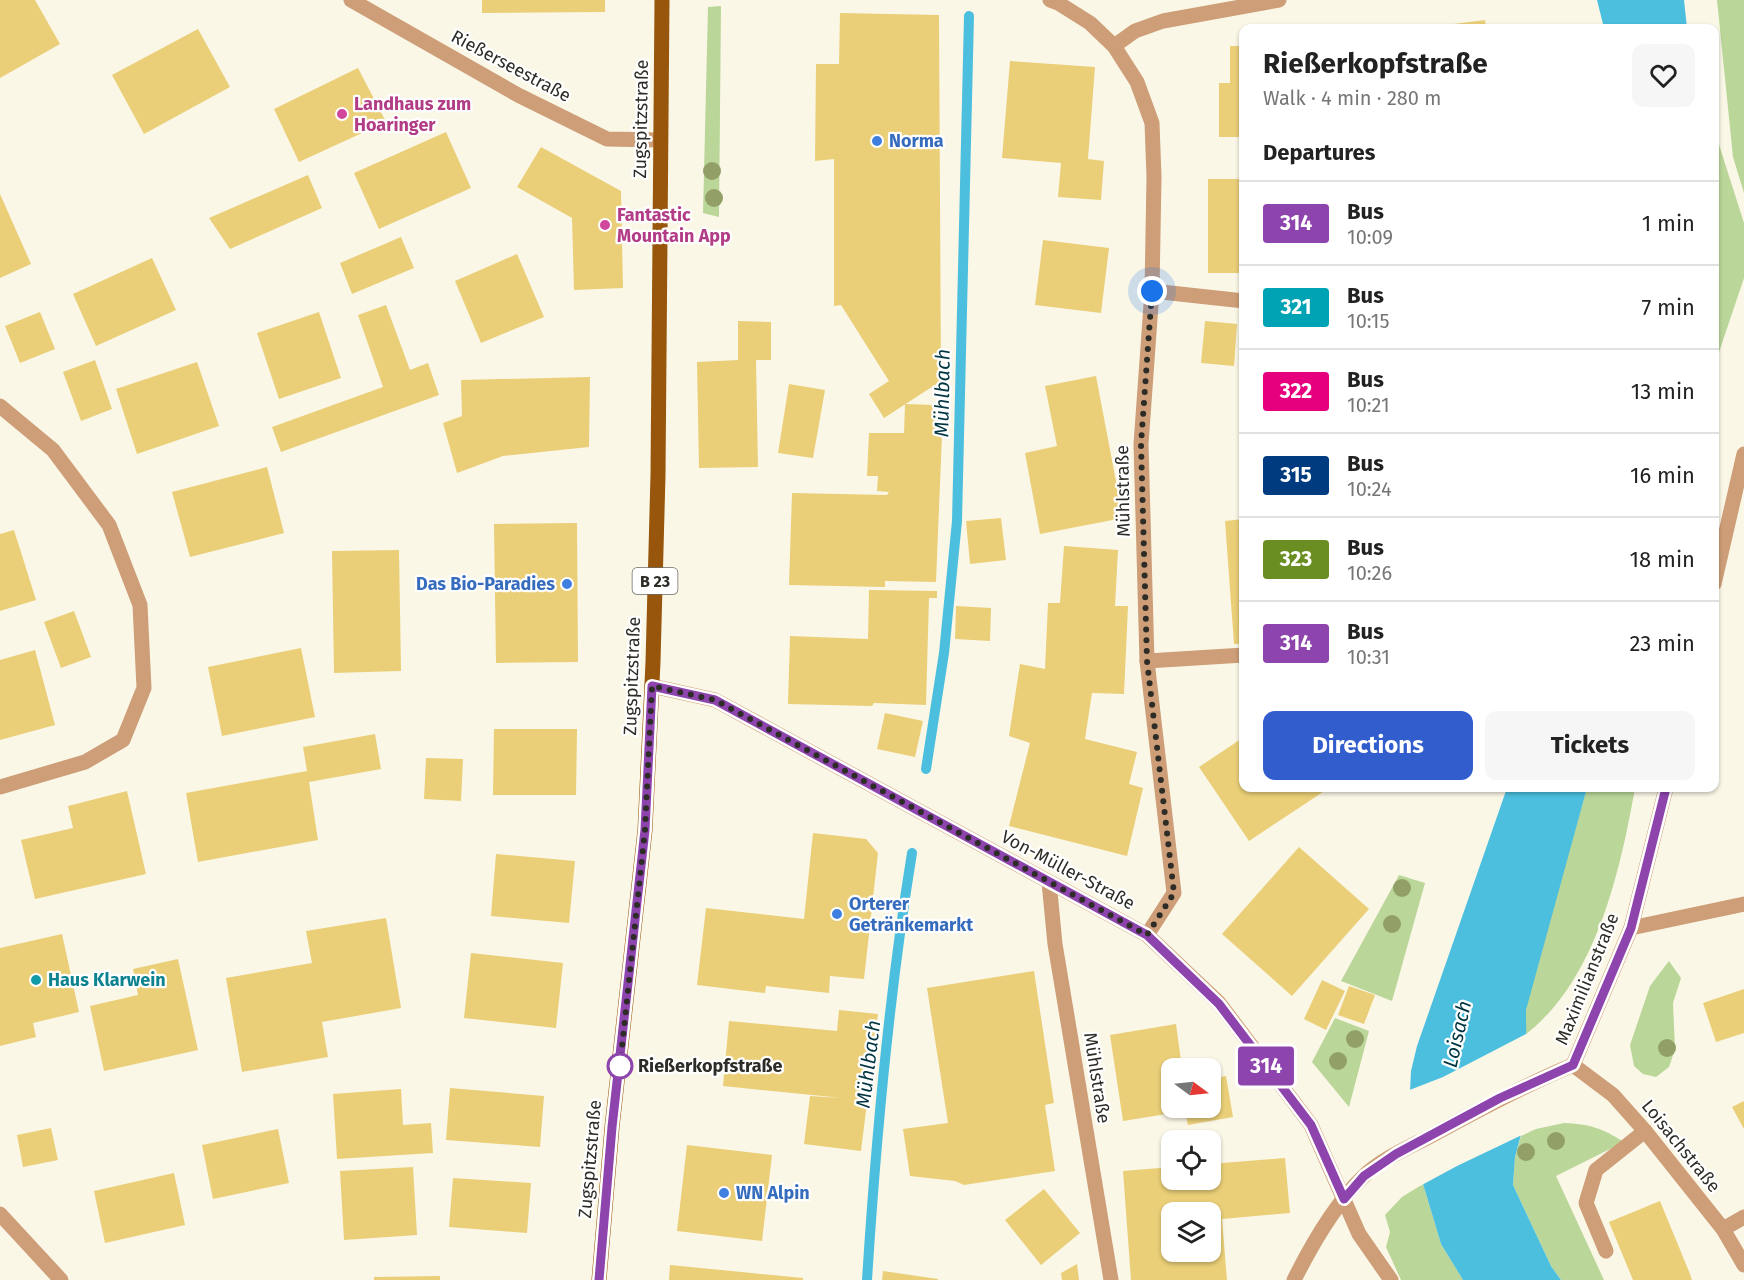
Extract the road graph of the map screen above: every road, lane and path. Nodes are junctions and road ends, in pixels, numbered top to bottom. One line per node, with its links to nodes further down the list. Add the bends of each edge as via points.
1 (351, 0): 6 (street, Rießerseestraße, via 518,95 607,138)
2 (662, 0): 6 (main road, Zugspitzstraße / B 23)
3 (1050, 0): 5 (street, Mühlstraße, via 1090,23)
4 (1279, 0): 5 (street, via 1163,21 1135,31)
5 (1114, 46): 7 (street, Mühlstraße, via 1137,82 1152,123)
6 (660, 140): 14 (main road, Zugspitzstraße / B 23)
7 (1152, 291): 8 (street); 13 (street, Mühlstraße, via 1141,444)
8 (1239, 300)
9 (0, 406): 15 (street, via 53,450 109,525 140,605 144,688 123,740 85,762)
10 (1744, 454): 11 (street)
11 (1719, 562)
12 (1239, 655): 13 (street)
13 (1147, 661): 20 (street, Mühlstraße, via 1174,893)
14 (652, 686): 17 (street, Von-Müller-Straße, via 715,700); 30 (main road, Zugspitzstraße / B 23, via 645,830)
15 (0, 786)
16 (1665, 792): 19 (street, Maximilianstraße)
17 (1048, 882): 20 (street, Von-Müller-Straße); 31 (street, Mühlstraße)
18 (1744, 904): 19 (street)
19 (1631, 928): 21 (street, Maximilianstraße)
20 (1147, 935): 23 (street, Von-Müller-Straße, via 1219,1004 1311,1125)
21 (1573, 1065): 22 (street, Loisachstraße, via 1612,1095); 23 (street, Maximilianstraße, via 1500,1098 1396,1154 1364,1176)
22 (1646, 1131): 26 (street, Loisachstraße); 27 (street, via 1596,1170 1586,1203)
23 (1344, 1199): 32 (street); 33 (street, Von-Müller-Straße, via 1359,1234)
24 (0, 1214): 29 (street)
25 (1744, 1217): 26 (street)
26 (1723, 1229): 28 (street, Loisachstraße)
27 (1606, 1251)
28 (1744, 1265)
29 (61, 1280)
30 (599, 1280)
31 (1111, 1280)
32 (1294, 1280)
33 (1391, 1280)

